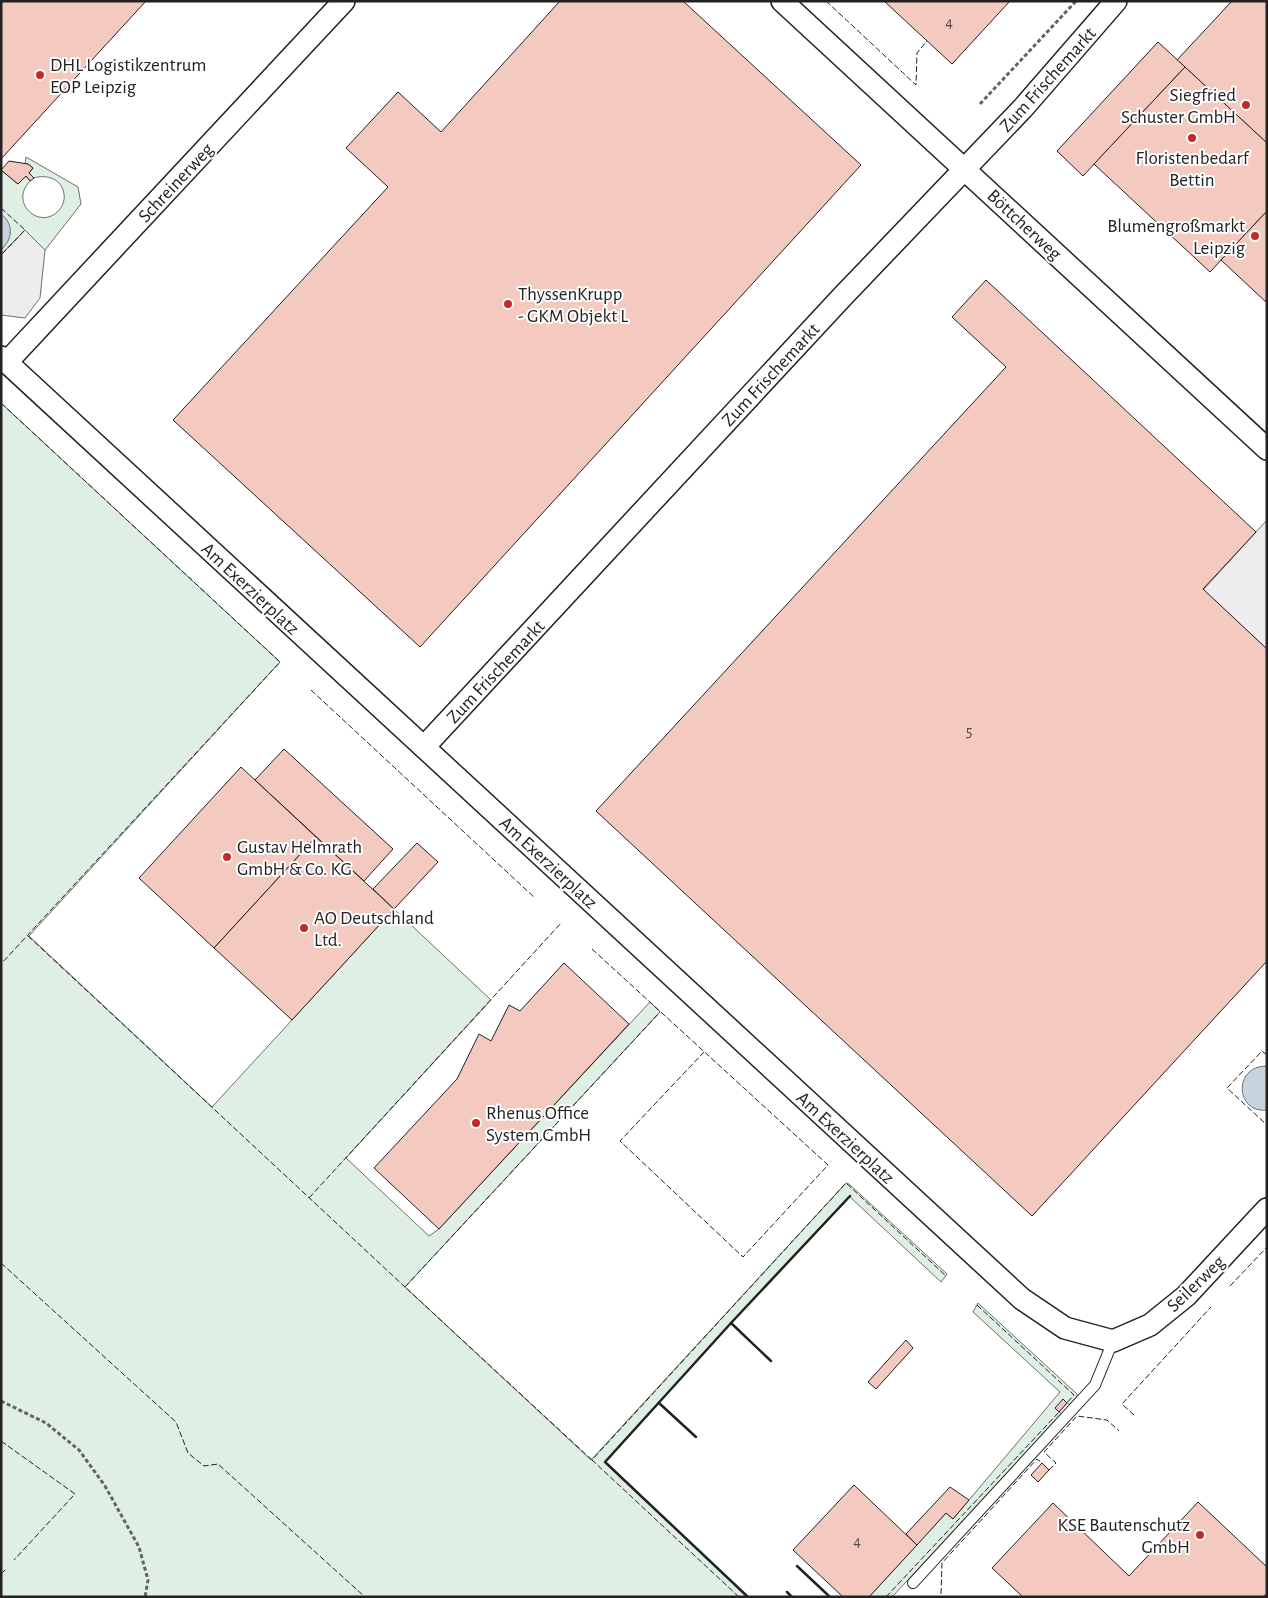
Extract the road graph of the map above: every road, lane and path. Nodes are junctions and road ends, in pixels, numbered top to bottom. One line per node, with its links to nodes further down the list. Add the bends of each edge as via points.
1 (344, 1): 7 (street, Schreinerweg)
2 (782, 1): 6 (street, Böttcherweg)
3 (1076, 1): 5 (path)
4 (1116, 1): 6 (street, Zum Frischemarkt, via 1023,108)
5 (980, 104)
6 (964, 168): 8 (street, Böttcherweg); 9 (street, Zum Frischemarkt)
7 (4, 360): 9 (street, Am Exerzierplatz)
8 (1267, 448)
9 (424, 747): 11 (street, Am Exerzierplatz, via 1022,1299 1065,1328)
10 (1267, 1209): 11 (street, Seilerweg, via 1186,1296 1150,1325)
11 (1112, 1341): 13 (lane, via 1095,1385)
12 (1, 1401): 14 (path, via 46,1423 79,1450 105,1486 140,1547 148,1580)
13 (913, 1583)
14 (145, 1597)

